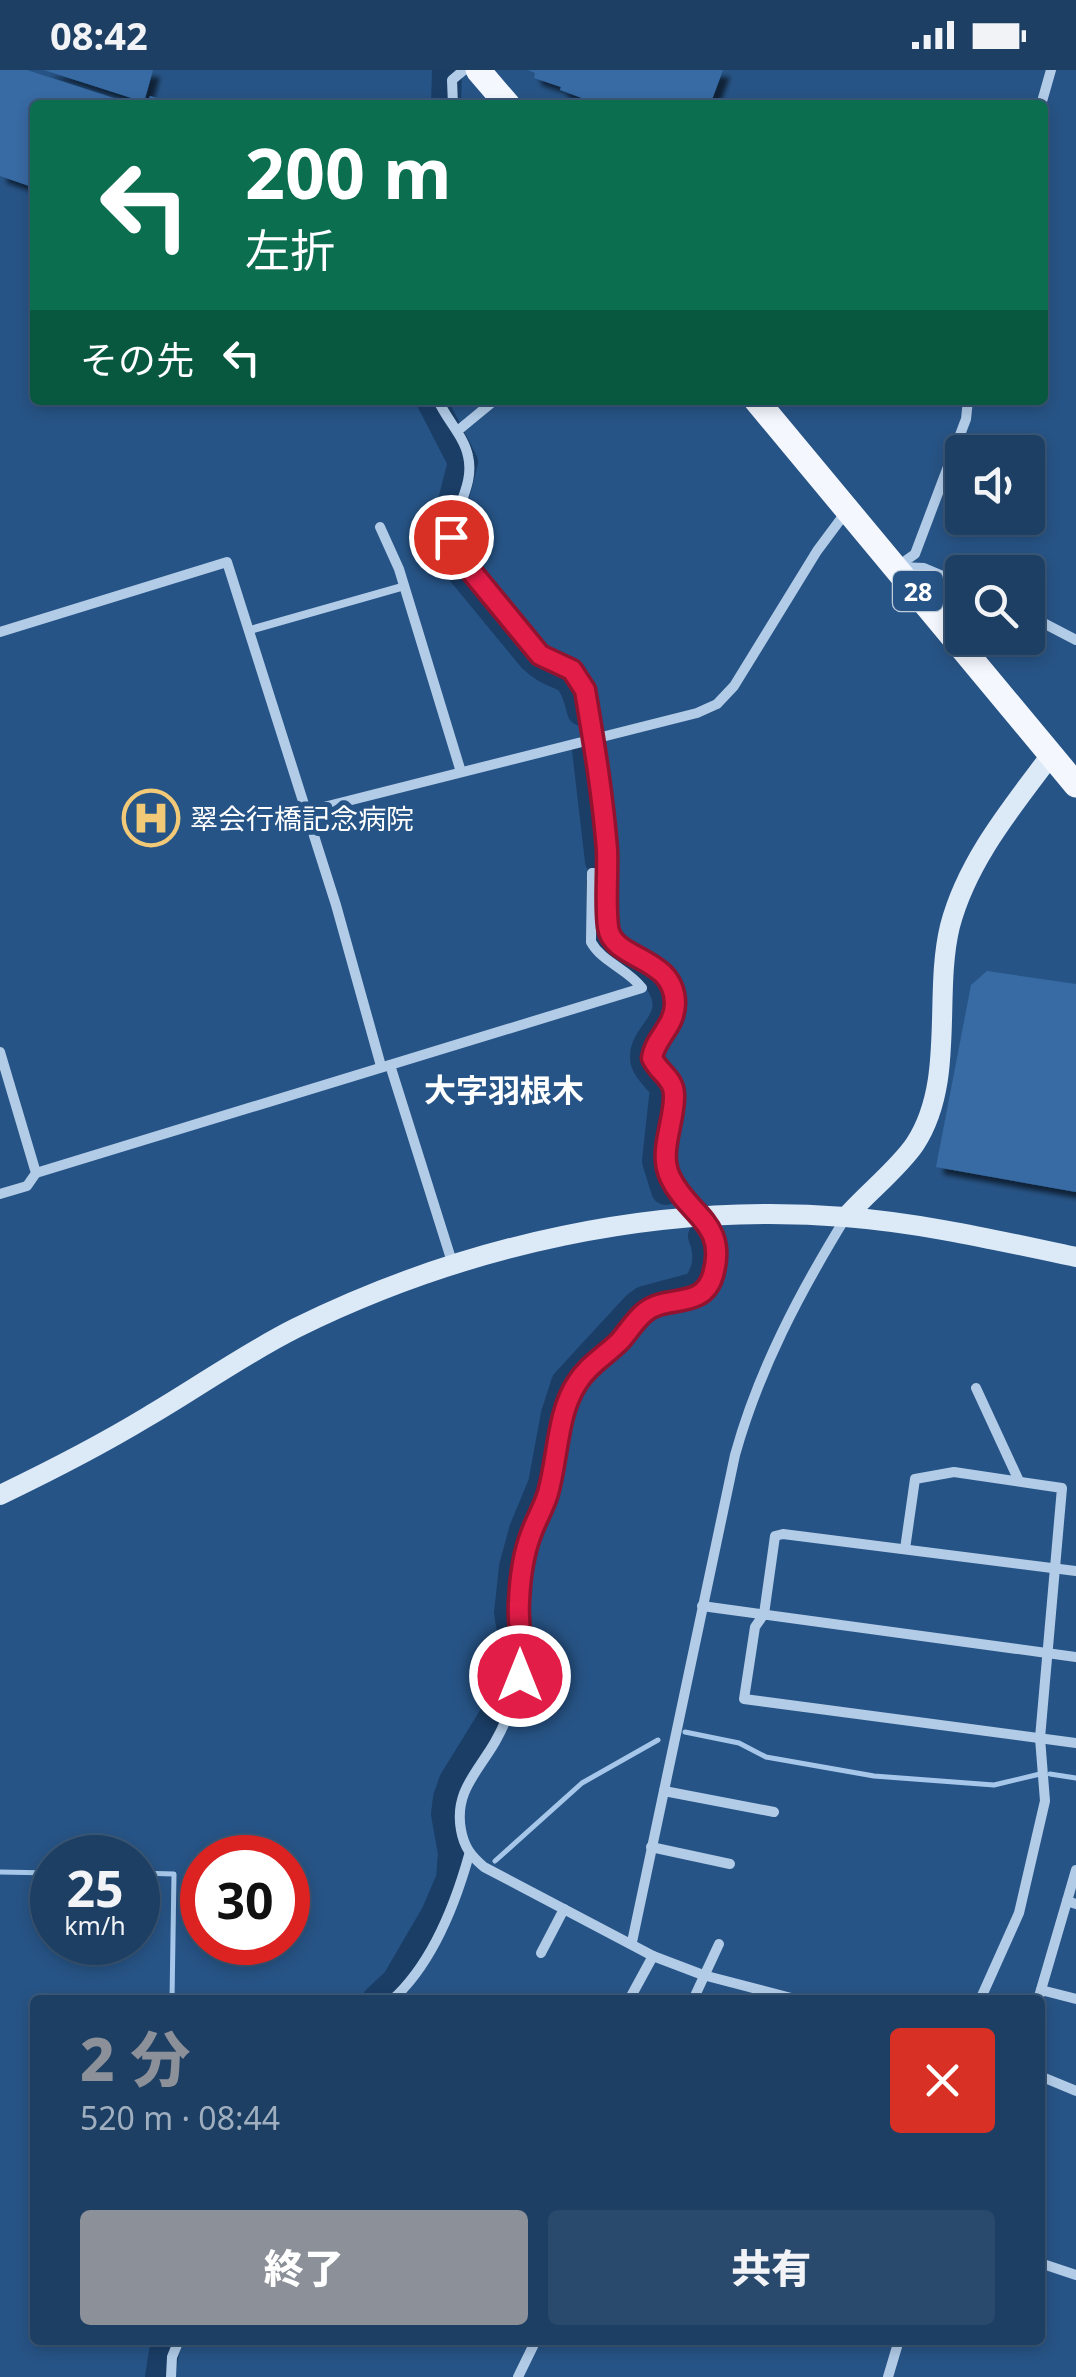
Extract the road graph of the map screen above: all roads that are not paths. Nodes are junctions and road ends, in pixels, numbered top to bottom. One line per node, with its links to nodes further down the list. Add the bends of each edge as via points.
1 (464, 70): 4 (street, via 452,80)
2 (478, 70): 5 (main road)
3 (1052, 70): 6 (street)
4 (452, 100)
5 (504, 100)
6 (1043, 100)
7 (441, 405): 21 (street, via 470,468 454,518 453,549 540,655 578,677)
8 (489, 405): 11 (street)
9 (760, 405): 12 (main road, 28)
10 (967, 405): 14 (street, via 915,554)
11 (462, 428)
12 (847, 510): 14 (main road, 28); 21 (street, via 717,704)
13 (380, 528): 16 (street)
14 (898, 566): 15 (street); 22 (main road, 28)
15 (945, 577)
16 (405, 586): 18 (lane); 23 (street)
17 (1045, 624): 20 (street)
18 (250, 630): 19 (street, via 227,562); 25 (street)
19 (0, 632)
20 (1076, 640)
21 (593, 740): 23 (street); 26 (street)
22 (1052, 755): 24 (main road, 28); 32 (street, via 992,833 954,914 936,1090 927,1119 914,1145)
23 (462, 772): 25 (street)
24 (1076, 785)
25 (304, 812): 28 (street)
26 (608, 872): 28 (street, via 592,872 591,942 642,988); 31 (street, via 612,938 653,964 673,992 671,1025 652,1058 672,1081 668,1172)
27 (0, 1052): 29 (street)
28 (385, 1065): 29 (street); 34 (street)
29 (36, 1173): 30 (street, via 27,1186)
30 (0, 1194)
31 (700, 1217): 32 (street); 34 (street, via 592,1230); 50 (street, via 713,1230 716,1252 705,1291 645,1312 589,1366 566,1407 548,1496 522,1569 524,1643 517,1691 496,1741 462,1793 458,1814)
32 (846, 1217): 33 (street); 41 (street, via 750,1398)
33 (1076, 1257)
34 (453, 1265): 37 (street, via 294,1329 94,1448)
35 (976, 1388): 36 (street)
36 (1020, 1481): 38 (street, via 954,1472 915,1479); 39 (street, via 1062,1488)
37 (0, 1495)
38 (904, 1549): 39 (street); 42 (street, via 774,1536)
39 (1055, 1568): 40 (street); 43 (street)
40 (1076, 1571)
41 (702, 1606): 42 (street); 47 (street)
42 (764, 1614): 43 (street); 45 (street, via 755,1627 744,1699)
43 (1047, 1653): 44 (street); 45 (street)
44 (1076, 1657)
45 (1040, 1738): 46 (street); 64 (street, via 1045,1801 1034,1856 1019,1914)
46 (1076, 1743)
47 (664, 1791): 48 (street); 49 (street)
48 (774, 1812)
49 (651, 1847): 51 (street); 55 (street)
50 (469, 1855): 54 (street); 60 (street, via 434,1942)
51 (730, 1864)
52 (1076, 1870): 53 (street)
53 (1071, 1902): 65 (street)
54 (564, 1910): 55 (street); 57 (street)
55 (632, 1942): 58 (street)
56 (719, 1944): 59 (street)
57 (540, 1953)
58 (654, 1956): 59 (street); 61 (street)
59 (703, 1975): 62 (street); 63 (street)
60 (397, 1995)
61 (632, 1995)
62 (696, 1995)
63 (780, 1995)
64 (982, 1995)
65 (1040, 1995)
66 (1045, 1996): 67 (street)
67 (1076, 2000)
68 (1045, 2078): 69 (street)
69 (1076, 2091)
70 (1045, 2265): 71 (street)
71 (1076, 2275)
72 (177, 2345): 75 (street)
73 (534, 2345): 76 (street)
74 (898, 2345): 77 (street)
75 (171, 2377)
76 (518, 2377)
77 (888, 2377)

